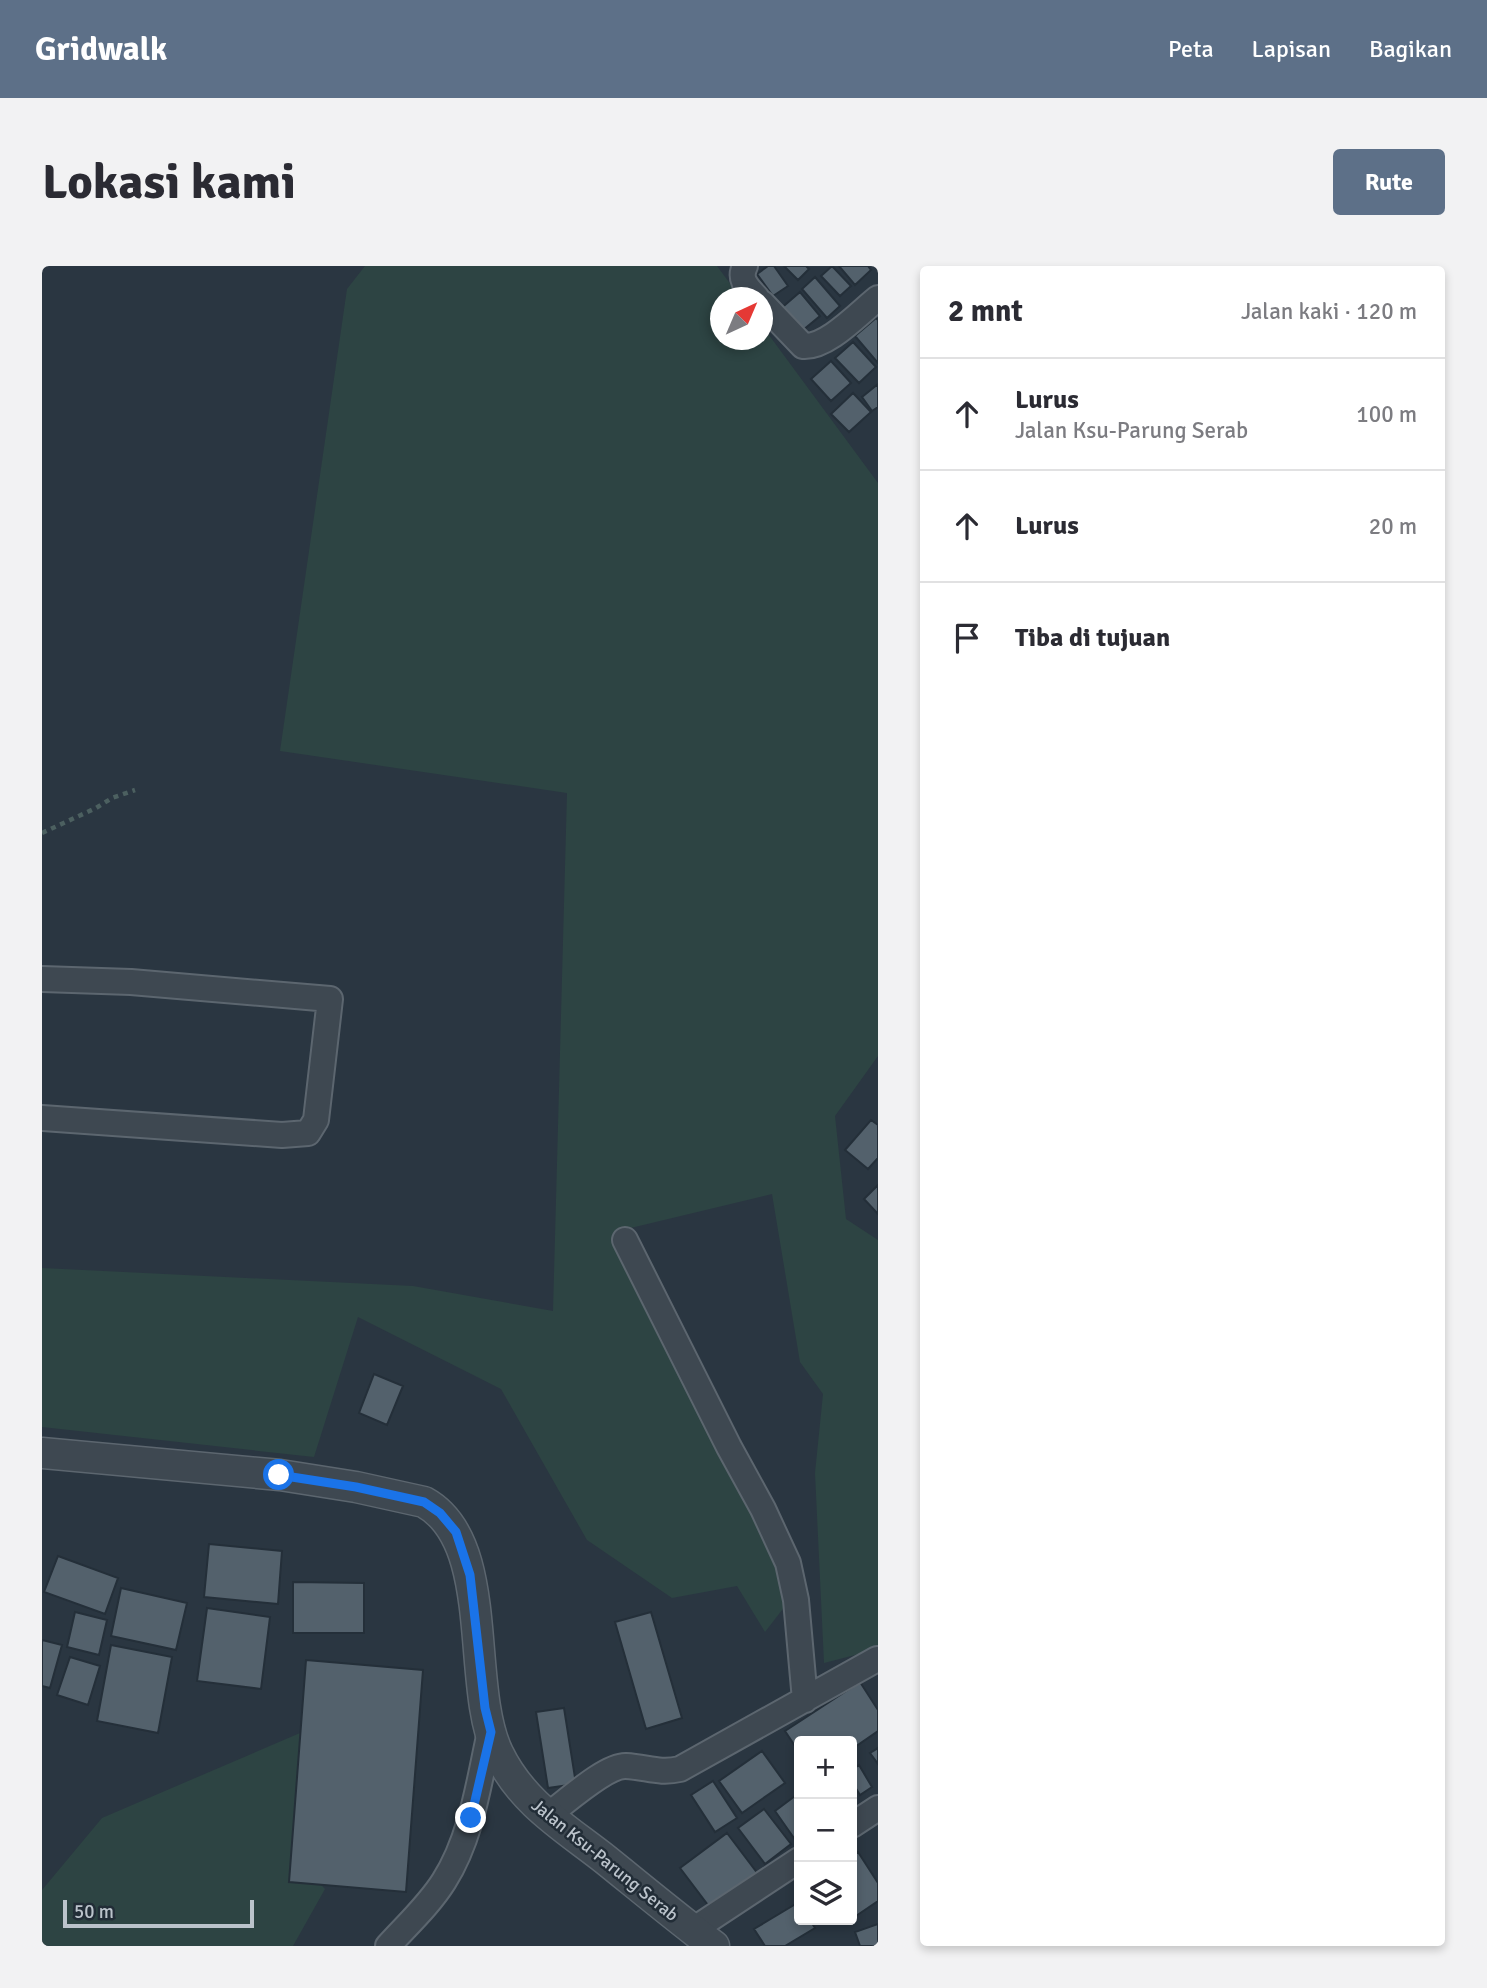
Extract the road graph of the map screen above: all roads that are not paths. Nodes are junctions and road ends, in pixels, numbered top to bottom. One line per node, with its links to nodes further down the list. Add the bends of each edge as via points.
1 (745, 266): 2 (street, via 743,280)
2 (748, 287)
3 (878, 298): 4 (street, via 824,342 812,346 803,346)
4 (773, 315)
5 (42, 979): 6 (street, via 330,999 316,1121 308,1133)
6 (42, 1118)
7 (625, 1240): 10 (street, via 788,1563)
8 (42, 1453): 11 (street, Jalan Ksu-Parung Serab, via 279,1475 424,1502 456,1532 470,1575)
9 (877, 1659): 10 (street)
10 (805, 1700): 13 (street, via 680,1769 660,1772 617,1766)
11 (491, 1732): 13 (street, Jalan Ksu-Parung Serab, via 514,1781); 17 (street, via 471,1818 446,1878)
12 (878, 1808): 14 (street)
13 (548, 1815): 16 (street, Jalan Ksu-Parung Serab)
14 (857, 1822)
15 (797, 1862): 16 (street)
16 (703, 1938)
17 (388, 1946)

